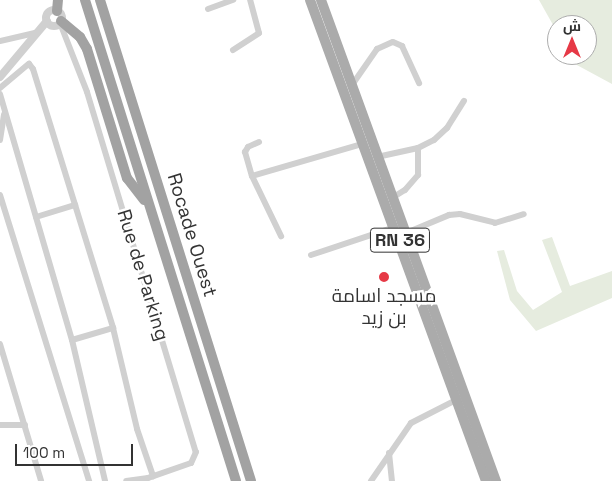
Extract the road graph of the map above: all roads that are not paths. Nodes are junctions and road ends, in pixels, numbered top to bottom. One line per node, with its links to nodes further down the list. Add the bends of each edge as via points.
1 (85, 0): 29 (highway, Rocade Ouest)
2 (100, 0): 52 (highway, Rocade Ouest)
3 (233, 0): 8 (street)
4 (250, 0): 13 (street, via 259,33)
5 (310, 0): 23 (main road, RN 36)
6 (321, 0): 16 (main road, RN 36)
7 (57, 5): 9 (street, via 48,14); 10 (street)
8 (208, 9)
9 (47, 21): 10 (street, via 53,25); 11 (street)
10 (61, 22): 29 (highway, via 84,43 127,178); 46 (street, Rue de Parking, via 87,92 196,452 191,462)
11 (38, 32): 12 (street); 14 (street)
12 (0, 41)
13 (234, 50)
14 (0, 77)
15 (418, 83): 16 (street, via 402,46 393,42 377,49)
16 (352, 85): 25 (main road, RN 36)
17 (0, 88): 30 (street, via 29,64 33,69)
18 (0, 94): 20 (street)
19 (464, 101): 24 (street, via 447,128)
20 (5, 110): 21 (street); 32 (street)
21 (0, 140)
22 (259, 142): 26 (street, via 245,151)
23 (362, 144): 26 (street); 33 (main road, RN 36)
24 (418, 148): 25 (street); 28 (street, via 418,175 405,190)
25 (377, 157): 28 (main road, RN 36)
26 (252, 176): 35 (street)
27 (0, 195): 48 (street)
28 (392, 198): 34 (main road, RN 36)
29 (146, 203): 51 (highway, Rocade Ouest)
30 (75, 205): 32 (street); 38 (street)
31 (524, 214): 34 (street, via 495,223 460,214 449,215)
32 (36, 217): 39 (street)
33 (395, 227): 36 (street); 37 (main road, RN 36)
34 (406, 233): 37 (main road, RN 36)
35 (281, 236)
36 (311, 254)
37 (410, 254): 42 (main road, RN 36); 56 (main road, RN 36)
38 (113, 328): 39 (street); 46 (street, via 137,429)
39 (72, 340): 49 (street)
40 (0, 344): 41 (street)
41 (2, 359): 43 (street)
42 (458, 399): 45 (street, via 411,423); 55 (main road, RN 36)
43 (26, 424): 44 (street); 47 (street)
44 (0, 426)
45 (389, 453): 53 (street); 54 (street)
46 (153, 476): 50 (street, Rue de Parking)
47 (41, 481)
48 (88, 481)
49 (105, 481)
50 (126, 481)
51 (236, 481)
52 (251, 481)
53 (371, 481)
54 (392, 481)
55 (486, 481)
56 (496, 481)

